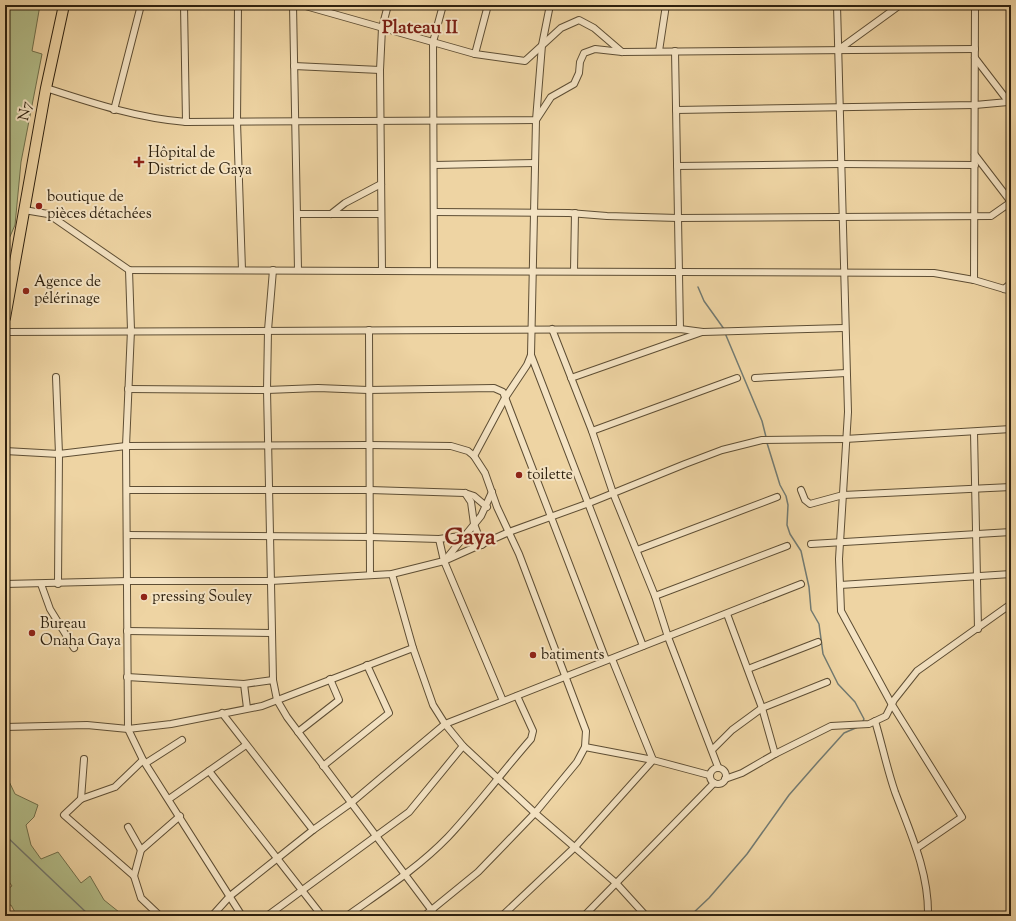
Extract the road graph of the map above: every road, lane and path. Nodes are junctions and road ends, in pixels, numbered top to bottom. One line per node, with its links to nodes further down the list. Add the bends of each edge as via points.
1 (64, 5): 27 (main road, N7)
2 (141, 5): 31 (street)
3 (184, 5): 36 (street)
4 (238, 5): 37 (street)
5 (293, 5): 25 (street)
6 (302, 5): 15 (street)
7 (388, 5): 15 (street)
8 (443, 5): 16 (street)
9 (488, 5): 23 (street)
10 (550, 5): 17 (street)
11 (666, 5): 20 (street)
12 (837, 5): 19 (street)
13 (900, 5): 19 (street)
14 (975, 5): 18 (street)
15 (382, 28): 16 (street); 26 (street)
16 (433, 42): 23 (street); 35 (street)
17 (542, 45): 22 (street, via 561,28 579,20 594,28); 23 (street, via 525,61); 33 (street)
18 (975, 49): 19 (street); 24 (street)
19 (838, 50): 21 (street); 30 (street)
20 (659, 51): 21 (street); 22 (street)
21 (675, 51): 32 (street)
22 (622, 52): 33 (street, via 595,49 584,53 574,84 551,97)
23 (475, 54)
24 (975, 58): 28 (street); 29 (street)
25 (294, 66): 26 (street); 38 (street)
26 (380, 70): 34 (street)
27 (46, 88): 31 (street); 47 (main road, N7)
28 (1010, 102): 29 (street)
29 (975, 105): 30 (street); 39 (street)
30 (839, 108): 32 (street); 41 (street)
31 (114, 110): 36 (street, via 159,120)
32 (676, 110): 44 (street)
33 (536, 120): 35 (street); 40 (street)
34 (380, 121): 35 (street); 38 (street); 45 (street)
35 (433, 121): 42 (street)
36 (186, 122): 37 (street)
37 (237, 122): 38 (street); 58 (street)
38 (295, 122): 51 (street)
39 (975, 155): 43 (street); 46 (street)
40 (535, 163): 42 (street); 49 (street)
41 (841, 164): 43 (street); 44 (street); 55 (street)
42 (434, 165): 48 (street)
43 (975, 165): 54 (street)
44 (677, 166): 56 (street)
45 (381, 184): 52 (street, via 345,203); 53 (street)
46 (1011, 202): 54 (street, via 991,216)
47 (24, 210): 57 (street, via 48,214); 69 (main road, N7)
48 (434, 212): 49 (street); 62 (street)
49 (534, 212): 50 (street); 63 (street)
50 (575, 213): 56 (street); 64 (street)
51 (297, 214): 52 (street); 60 (street)
52 (331, 214): 53 (street)
53 (381, 214): 61 (street)
54 (974, 216): 55 (street); 67 (street)
55 (842, 217): 56 (street); 66 (street)
56 (678, 218): 65 (street)
57 (130, 270): 58 (street); 77 (street)
58 (242, 270): 59 (street)
59 (273, 270): 60 (street); 78 (street)
60 (298, 270): 61 (street)
61 (382, 271): 62 (street)
62 (434, 271): 63 (street)
63 (533, 271): 64 (street); 74 (street)
64 (574, 271): 65 (street)
65 (678, 272): 66 (street); 76 (street)
66 (843, 272): 67 (street, via 934,273); 73 (street)
67 (974, 280): 70 (street)
68 (1011, 283): 70 (street)
69 (8, 289): 72 (main road, N7)
70 (1004, 289): 71 (street)
71 (1011, 291)
72 (5, 318)
73 (844, 328): 81 (street); 83 (street)
74 (533, 329): 75 (street); 79 (street); 82 (street)
75 (552, 329): 76 (street); 85 (street)
76 (680, 329): 81 (street)
77 (131, 330): 78 (street); 80 (street); 88 (street)
78 (268, 330): 79 (street); 89 (street)
79 (369, 330): 90 (street)
80 (5, 332)
81 (703, 332): 85 (street)
82 (531, 355): 91 (street); 113 (street)
83 (846, 373): 87 (street); 95 (street, via 848,412)
84 (56, 377): 100 (street)
85 (571, 378): 93 (street)
86 (737, 378): 93 (street)
87 (755, 378)
88 (128, 389): 89 (street); 97 (street)
89 (267, 390): 90 (street); 98 (street)
90 (368, 390): 91 (street, via 494,388 503,392); 96 (street)
91 (505, 398): 101 (street); 115 (street)
92 (1011, 429): 94 (street)
93 (592, 431): 109 (street)
94 (974, 432): 95 (street); 103 (street)
95 (845, 439): 109 (street, via 762,440 722,450); 111 (street)
96 (369, 445): 98 (street); 101 (street, via 451,446 468,451); 106 (street)
97 (126, 446): 98 (street); 100 (street); 105 (street)
98 (269, 446): 104 (street)
99 (5, 452): 100 (street)
100 (59, 454): 139 (street)
101 (474, 456): 108 (street, via 485,473)
102 (1011, 486): 103 (street)
103 (975, 488): 111 (street); 119 (street)
104 (270, 489): 105 (street); 106 (street); 121 (street)
105 (127, 490): 120 (street)
106 (370, 490): 110 (street); 123 (street)
107 (801, 490): 111 (street, via 805,500 810,504)
108 (492, 492): 114 (street); 117 (street)
109 (613, 493): 113 (street); 129 (street)
110 (466, 494): 114 (street, via 474,496); 116 (street, via 471,502)
111 (843, 495): 125 (street)
112 (777, 497): 129 (street)
113 (589, 503): 115 (street); 150 (street)
114 (487, 506): 116 (street)
115 (550, 517): 117 (street); 153 (street)
116 (474, 524): 122 (street); 127 (street)
117 (509, 532): 127 (street); 157 (street)
118 (1011, 532): 119 (street)
119 (976, 534): 125 (street); 134 (street)
120 (127, 535): 121 (street); 135 (street)
121 (271, 535): 123 (street); 136 (street)
122 (466, 535): 124 (street); 130 (street)
123 (370, 537): 124 (street); 133 (street)
124 (439, 539): 130 (street)
125 (840, 541): 126 (street); 141 (street)
126 (811, 544)
127 (482, 545): 130 (street)
128 (787, 546): 142 (street)
129 (637, 550): 142 (street)
130 (444, 561): 131 (street); 164 (street)
131 (392, 574): 133 (street); 152 (street)
132 (1011, 574): 134 (street)
133 (370, 575): 136 (street)
134 (977, 576): 141 (street); 145 (street)
135 (128, 581): 136 (street); 139 (street); 146 (street)
136 (271, 581): 147 (street)
137 (5, 584): 138 (street)
138 (41, 584): 139 (street); 151 (street, via 50,609)
139 (58, 584)
140 (801, 584): 144 (street)
141 (840, 585): 165 (street, via 841,611)
142 (655, 596): 148 (street)
143 (1011, 604): 145 (street)
144 (727, 614): 148 (street); 155 (street)
145 (978, 628): 165 (street, via 917,671)
146 (127, 631): 147 (street); 156 (street)
147 (270, 633): 159 (street)
148 (668, 637): 150 (street); 178 (street)
149 (818, 642): 155 (street)
150 (643, 646): 153 (street)
151 (74, 648)
152 (413, 648): 154 (street); 170 (street, via 433,705)
153 (609, 660): 157 (street); 181 (street)
154 (367, 665): 158 (street); 183 (street, via 389,713)
155 (748, 670): 167 (street)
156 (127, 677): 161 (street); 172 (street)
157 (566, 677): 162 (street); 177 (street, via 586,731)
158 (330, 679): 163 (street); 173 (street, via 339,700)
159 (273, 680): 161 (street); 163 (street)
160 (827, 682): 167 (street)
161 (244, 684): 166 (street)
162 (517, 696): 164 (street); 187 (street, via 533,731 531,739)
163 (277, 700): 166 (street); 173 (street)
164 (504, 701): 170 (street)
165 (892, 703): 169 (street, via 886,716); 199 (street, via 962,817)
166 (247, 708): 168 (street)
167 (762, 708): 178 (street, via 732,730); 179 (street)
168 (222, 713): 172 (street, via 171,724); 175 (street)
169 (875, 721): 179 (street, via 869,724 832,726); 199 (street, via 895,790)
170 (445, 724): 176 (street); 192 (street)
171 (5, 727): 172 (street, via 87,725)
172 (128, 729): 182 (street)
173 (298, 732): 183 (street)
174 (182, 740): 182 (street)
175 (246, 745): 185 (street); 196 (street)
176 (463, 746): 187 (street); 197 (street, via 409,812)
177 (585, 747): 181 (street); 193 (street, via 577,762)
178 (712, 750): 184 (street)
179 (775, 754): 188 (street, via 742,773)
180 (84, 759): 190 (street)
181 (653, 760): 186 (street); 198 (street)
182 (145, 761): 190 (street, via 116,787); 191 (street)
183 (323, 766): 192 (street)
184 (718, 768): 186 (street); 188 (street, via 724,771)
185 (209, 771): 191 (street); 201 (street)
186 (709, 775): 189 (street)
187 (497, 777): 193 (street); 202 (street, via 448,836)
188 (725, 779): 189 (street, via 719,784)
189 (714, 783): 204 (street)
190 (81, 799): 203 (street, via 65,813 66,818)
191 (169, 799): 194 (street)
192 (351, 803): 196 (street); 197 (street)
193 (535, 813): 198 (street); 207 (street)
194 (180, 816): 200 (street); 206 (street)
195 (128, 827): 200 (street)
196 (313, 830): 201 (street)
197 (376, 836): 202 (street); 205 (street)
198 (575, 846): 204 (street); 215 (street)
199 (917, 848): 218 (street, via 928,901)
200 (141, 850): 203 (street)
201 (278, 857): 205 (street); 206 (street)
202 (406, 874): 207 (street); 213 (street)
203 (134, 876): 208 (street, via 141,898)
204 (616, 883): 216 (street); 217 (street)
205 (302, 890): 211 (street); 212 (street)
206 (230, 896): 209 (street); 210 (street)
207 (434, 913): 214 (street)
208 (160, 916)
209 (212, 916)
210 (242, 916)
211 (267, 916)
212 (322, 916)
213 (347, 916)
214 (424, 916)
215 (502, 916)
216 (584, 916)
217 (646, 916)
218 (928, 916)

